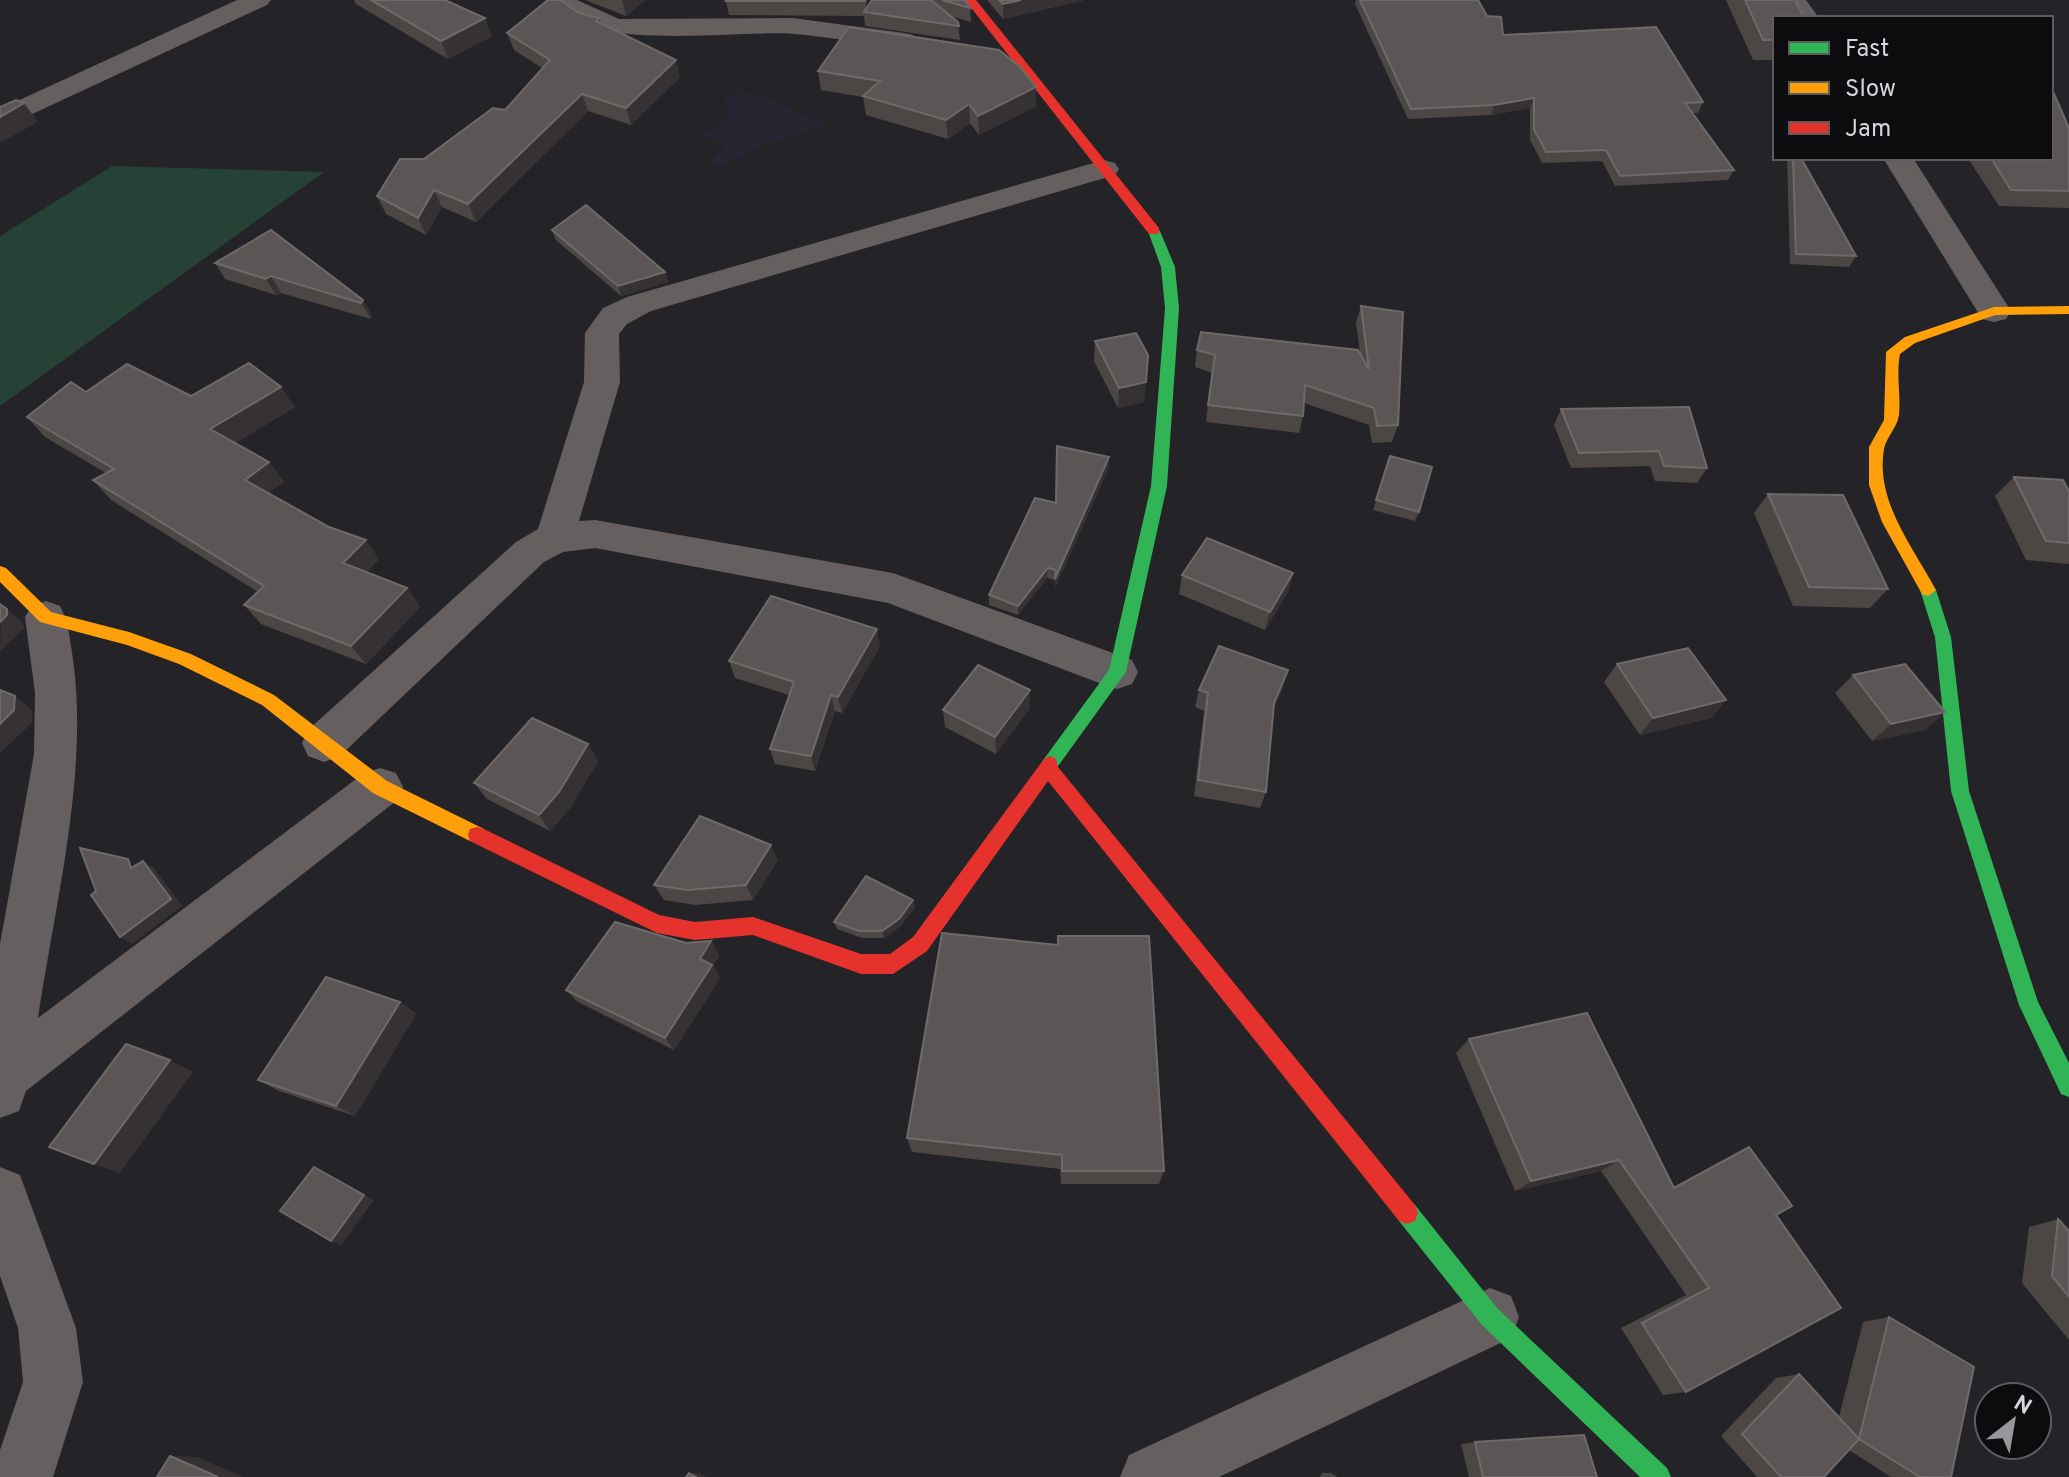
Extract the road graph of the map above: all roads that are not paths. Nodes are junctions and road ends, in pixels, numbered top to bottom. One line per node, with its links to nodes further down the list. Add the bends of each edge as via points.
1 (258, 0): 7 (street)
2 (558, 0): 4 (street, via 595,21 619,27 793,26)
3 (970, 0): 6 (street)
4 (927, 45)
5 (986, 55): 6 (street)
6 (1016, 60): 11 (street)
7 (85, 82): 8 (street); 9 (street, via 68,106)
8 (0, 120)
9 (0, 150)
10 (1899, 160): 13 (street)
11 (1104, 169): 14 (street, via 639,304 615,316 602,333 602,382); 17 (street, via 1153,229 1168,267 1172,308 1159,486)
12 (2069, 310): 13 (street)
13 (1994, 311): 22 (street, via 1910,340 1893,352 1888,371 1891,421 1877,444 1874,475 1888,517 1932,597 1943,637 1960,791 2029,1005)
14 (555, 538): 17 (street, via 595,534 893,588); 18 (street, via 530,552)
15 (0, 572): 16 (street)
16 (46, 617): 18 (street, via 185,659 268,700); 21 (street, via 56,693 56,754)
17 (1117, 672): 19 (street)
18 (324, 743): 20 (street)
19 (1048, 768): 20 (street, via 920,944 893,964 861,964 753,926 695,931 657,924); 24 (street)
20 (380, 787): 21 (street)
21 (1, 1083)
22 (2069, 1086)
23 (0, 1195): 25 (street, via 47,1328 53,1382)
24 (1490, 1317): 26 (street); 27 (street)
25 (22, 1477)
26 (1151, 1477)
27 (1658, 1477)

